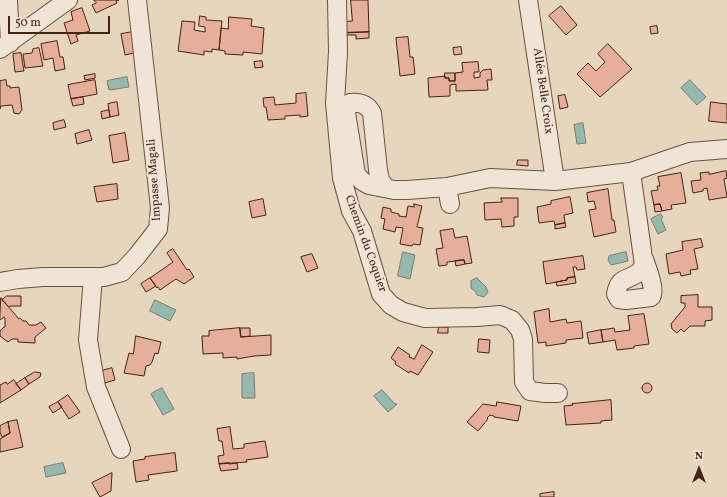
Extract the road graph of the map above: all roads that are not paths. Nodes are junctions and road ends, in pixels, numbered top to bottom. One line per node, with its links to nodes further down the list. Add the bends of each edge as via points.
1 (8, 0): 6 (street)
2 (68, 0): 6 (street)
3 (137, 0): 12 (street, Impasse Magali, via 160,208 158,229 122,272)
4 (337, 0): 14 (street, Chemin du Coquier, via 338,52 335,103 342,178 351,211 362,231 381,294 391,305 403,312 425,318 500,315 512,320 520,330 523,340 524,382 530,391)
5 (528, 0): 9 (street, Allée Belle Croix)
6 (5, 46)
7 (727, 149): 8 (street, via 690,152)
8 (632, 172): 9 (street); 11 (street)
9 (555, 181): 10 (street, via 490,178 448,195)
10 (385, 187)
11 (644, 259)
12 (93, 278): 13 (street, Impasse Magali, via 43,277); 15 (street, via 88,340 96,387)
13 (0, 282)
14 (558, 393)
15 (121, 449)

